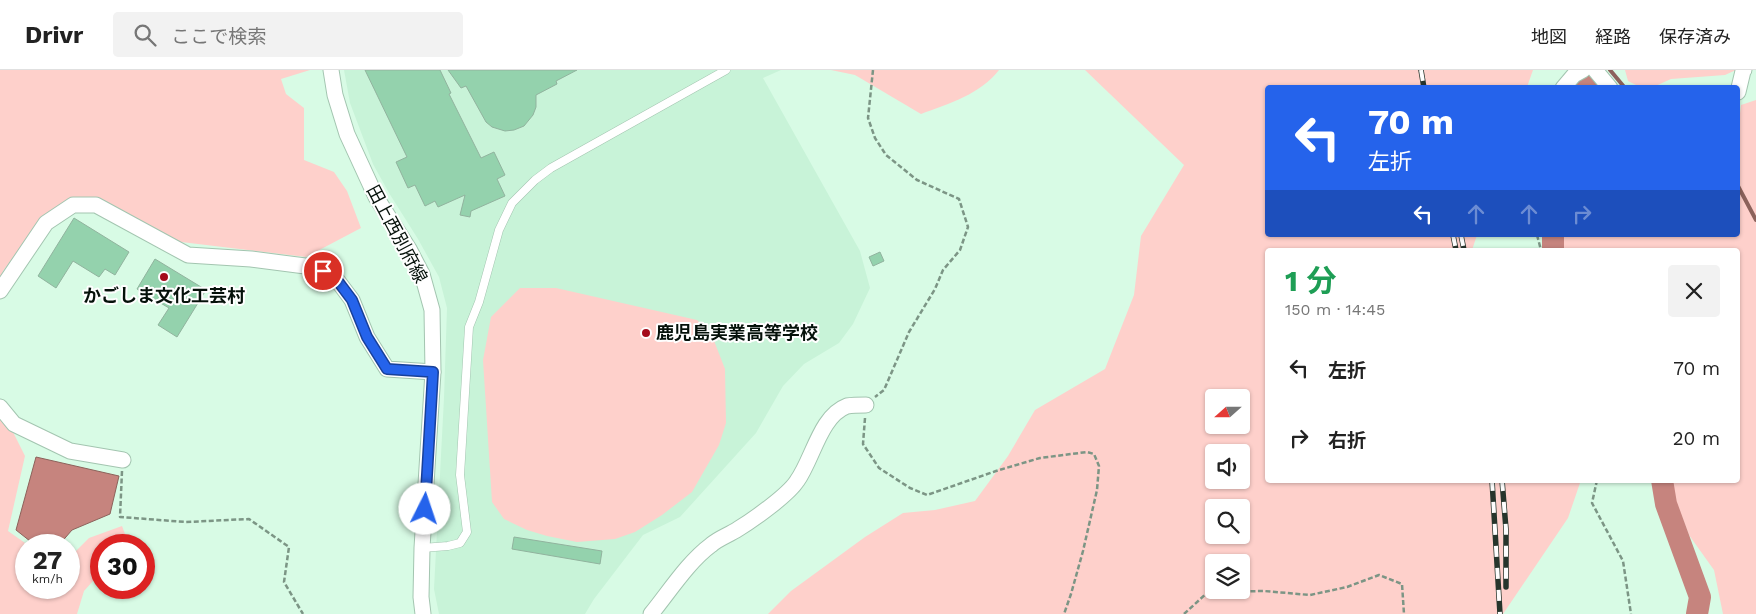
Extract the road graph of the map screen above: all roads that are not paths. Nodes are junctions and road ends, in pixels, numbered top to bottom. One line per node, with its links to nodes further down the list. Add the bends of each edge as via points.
1 (331, 70): 10 (street, 田上西別府線, via 347,134 361,166 424,280 432,310)
2 (726, 70): 14 (lane, via 551,168 512,203 499,230 469,327 460,475 467,532 460,543)
3 (1583, 70): 6 (street)
4 (1594, 70): 7 (street)
5 (1744, 70): 8 (street)
6 (1566, 85)
7 (1608, 85)
8 (1740, 85)
9 (0, 291): 10 (street, via 46,223 73,205 96,205 188,255 313,267 334,276 352,300 367,337 387,369)
10 (433, 372): 14 (street, 田上西別府線)
11 (866, 405): 16 (street, via 848,406 836,412 828,420 796,483 738,529 701,553)
12 (0, 407): 13 (street, via 14,424 70,451)
13 (123, 460)
14 (422, 548): 15 (street, 田上西別府線)
15 (424, 614)
16 (651, 614)

